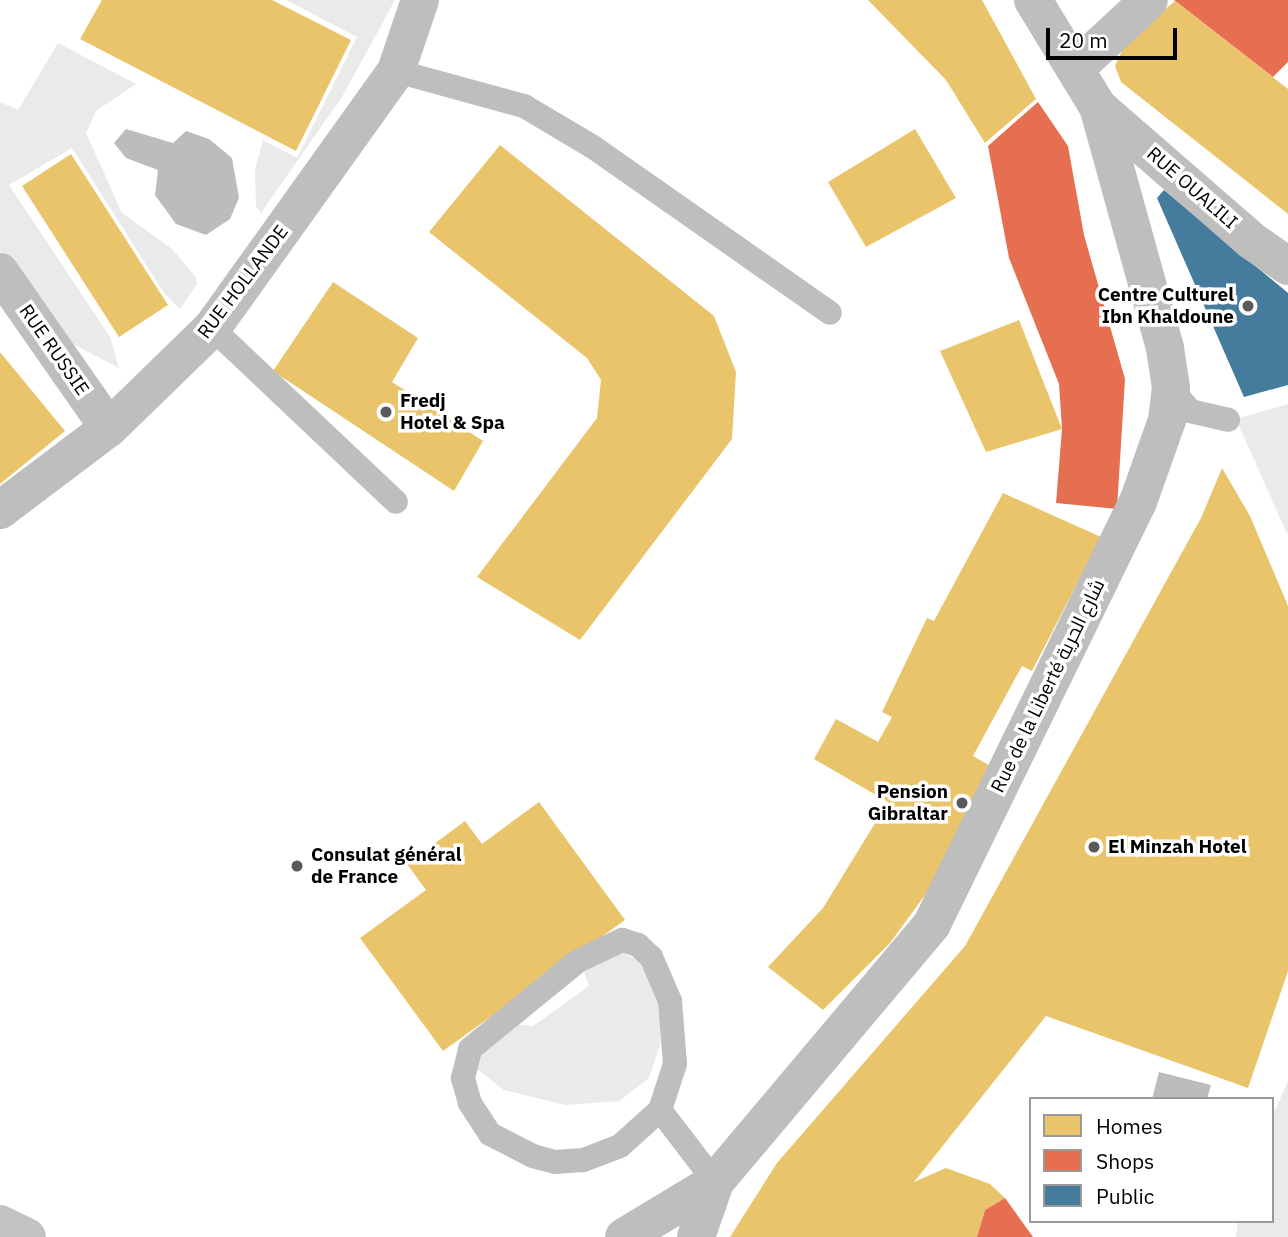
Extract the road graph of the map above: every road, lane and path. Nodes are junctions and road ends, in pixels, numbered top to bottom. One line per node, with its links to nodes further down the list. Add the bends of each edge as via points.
1 (420, 0): 5 (street, RUE HOLLANDE)
2 (1033, 0): 4 (street, Rue de la Liberté شارع الحرية)
3 (1149, 0): 4 (street)
4 (1077, 67): 6 (street, Rue de la Liberté شارع الحرية)
5 (396, 71): 9 (lane, via 524,106 593,147); 10 (street, RUE HOLLANDE)
6 (1098, 107): 7 (street, RUE OUALILI, via 1252,241); 11 (street, Rue de la Liberté شارع الحرية, via 1165,348)
7 (1288, 266)
8 (0, 272): 12 (street, RUE RUSSIE)
9 (830, 313)
10 (212, 328): 12 (street, RUE HOLLANDE); 14 (lane)
11 (1171, 388): 13 (street, Rue de la Liberté شارع الحرية); 13 (lane, via 1190,411 1218,419 1190,420 1170,433)
12 (109, 428): 15 (street, RUE HOLLANDE)
13 (1159, 450): 17 (street, Rue de la Liberté شارع الحرية, via 1138,502 932,924)
14 (396, 502)
15 (0, 510)
16 (660, 1110): 16 (lane, via 676,1064 670,1001 651,957 638,945 622,940 578,961 519,1004 478,1039 465,1060 470,1103 489,1134 555,1161 603,1156); 17 (lane)
17 (715, 1182): 20 (street); 21 (street); 22 (street, Rue de la Liberté شارع الحرية)
18 (0, 1224): 19 (main road)
19 (27, 1237)
20 (624, 1237)
21 (664, 1237)
22 (696, 1237)

